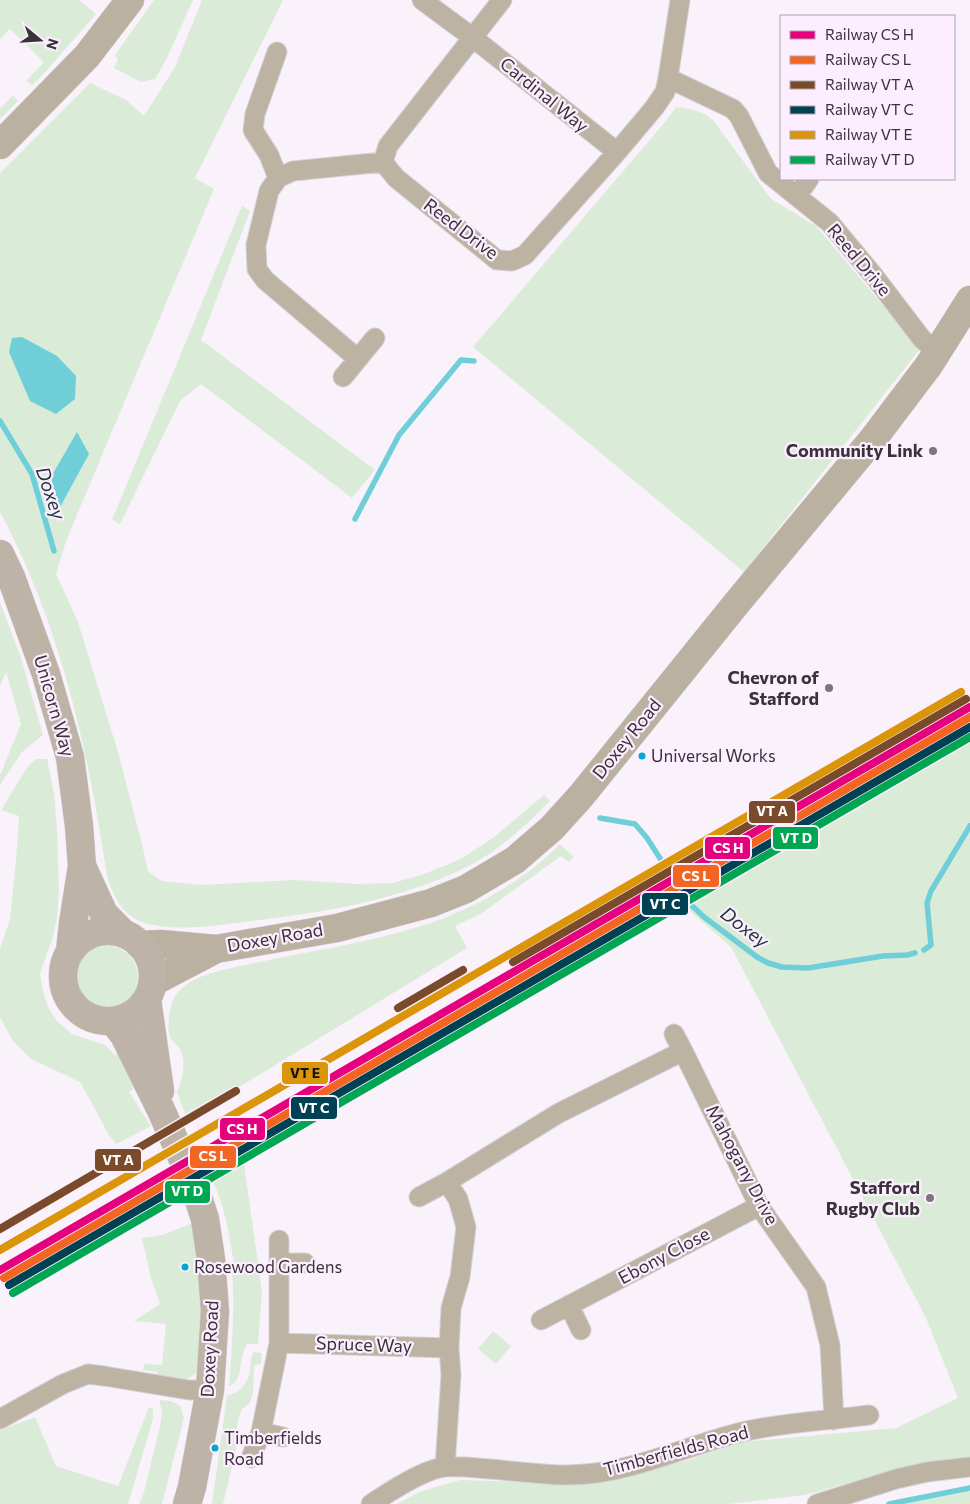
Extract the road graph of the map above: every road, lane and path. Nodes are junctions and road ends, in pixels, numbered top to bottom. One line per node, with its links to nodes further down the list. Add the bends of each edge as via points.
1 (130, 0): 8 (street, via 88,56)
2 (422, 0): 5 (street, Cardinal Way)
3 (502, 0): 5 (street)
4 (680, 0): 7 (street, Reed Drive)
5 (472, 37): 9 (street, Cardinal Way); 10 (street, via 388,146)
6 (278, 52): 11 (street, via 255,114 253,130 269,155)
7 (668, 78): 9 (street, Reed Drive, via 665,92 654,108); 13 (street, Reed Drive, via 732,108 768,173)
8 (0, 145)
9 (617, 152): 10 (street, Reed Drive, via 525,255 512,261 497,260 396,178)
10 (383, 162): 11 (street, via 293,171)
11 (278, 178): 17 (street, via 269,191 256,245 257,269 265,280)
12 (808, 180): 13 (street)
13 (797, 196): 16 (street, Reed Drive, via 830,223 874,276)
14 (970, 302): 16 (street)
15 (375, 338): 17 (street)
16 (933, 358): 22 (street, Doxey Road, via 873,439 581,796 552,828 515,860 466,889 431,903 336,928)
17 (358, 359): 18 (street)
18 (343, 377)
19 (0, 554): 20 (main road, Unicorn Way, via 46,674 70,757)
20 (82, 866): 21 (main road, Unicorn Way, via 104,914); 23 (main road, Unicorn Way)
21 (132, 939): 22 (street, Doxey Road); 23 (main road, via 110,931 94,933); 24 (main road, via 148,956 152,969)
22 (216, 948): 24 (street, Doxey Road)
23 (70, 951): 25 (main road, via 64,964 66,993 85,1015)
24 (150, 991): 25 (main road, via 132,1014); 28 (main road, Doxey Road)
25 (113, 1021): 28 (main road, Doxey Road, via 124,1035)
26 (674, 1034): 27 (street, Mahogany Drive)
27 (683, 1051): 29 (street, via 559,1113); 31 (street, Mahogany Drive)
28 (165, 1118): 40 (main road, Doxey Road, via 205,1219 214,1311)
29 (447, 1182): 30 (street); 39 (street, via 458,1199 466,1227 460,1277 451,1308)
30 (419, 1197)
31 (759, 1206): 35 (street, Ebony Close); 43 (street, Mahogany Drive, via 816,1287 830,1345)
32 (279, 1240): 33 (street)
33 (279, 1263): 34 (street); 38 (street)
34 (305, 1263)
35 (569, 1305): 36 (street, Ebony Close); 37 (street)
36 (541, 1320)
37 (581, 1330)
38 (279, 1343): 39 (street, Spruce Way); 44 (street)
39 (449, 1348): 47 (street, via 451,1375)
40 (210, 1390): 42 (street, via 189,1390 88,1374); 49 (main road, Doxey Road)
41 (869, 1415): 43 (street, Timberfields Road)
42 (0, 1419)
43 (834, 1420): 47 (street, Timberfields Road, via 792,1422 744,1432 703,1442 641,1464 595,1473 542,1474)
44 (261, 1432): 45 (street); 46 (street)
45 (283, 1437)
46 (250, 1458)
47 (445, 1467): 50 (street, Timberfields Road, via 428,1471)
48 (970, 1467): 51 (street, via 896,1479)
49 (187, 1504)
50 (371, 1504)
51 (817, 1504)

